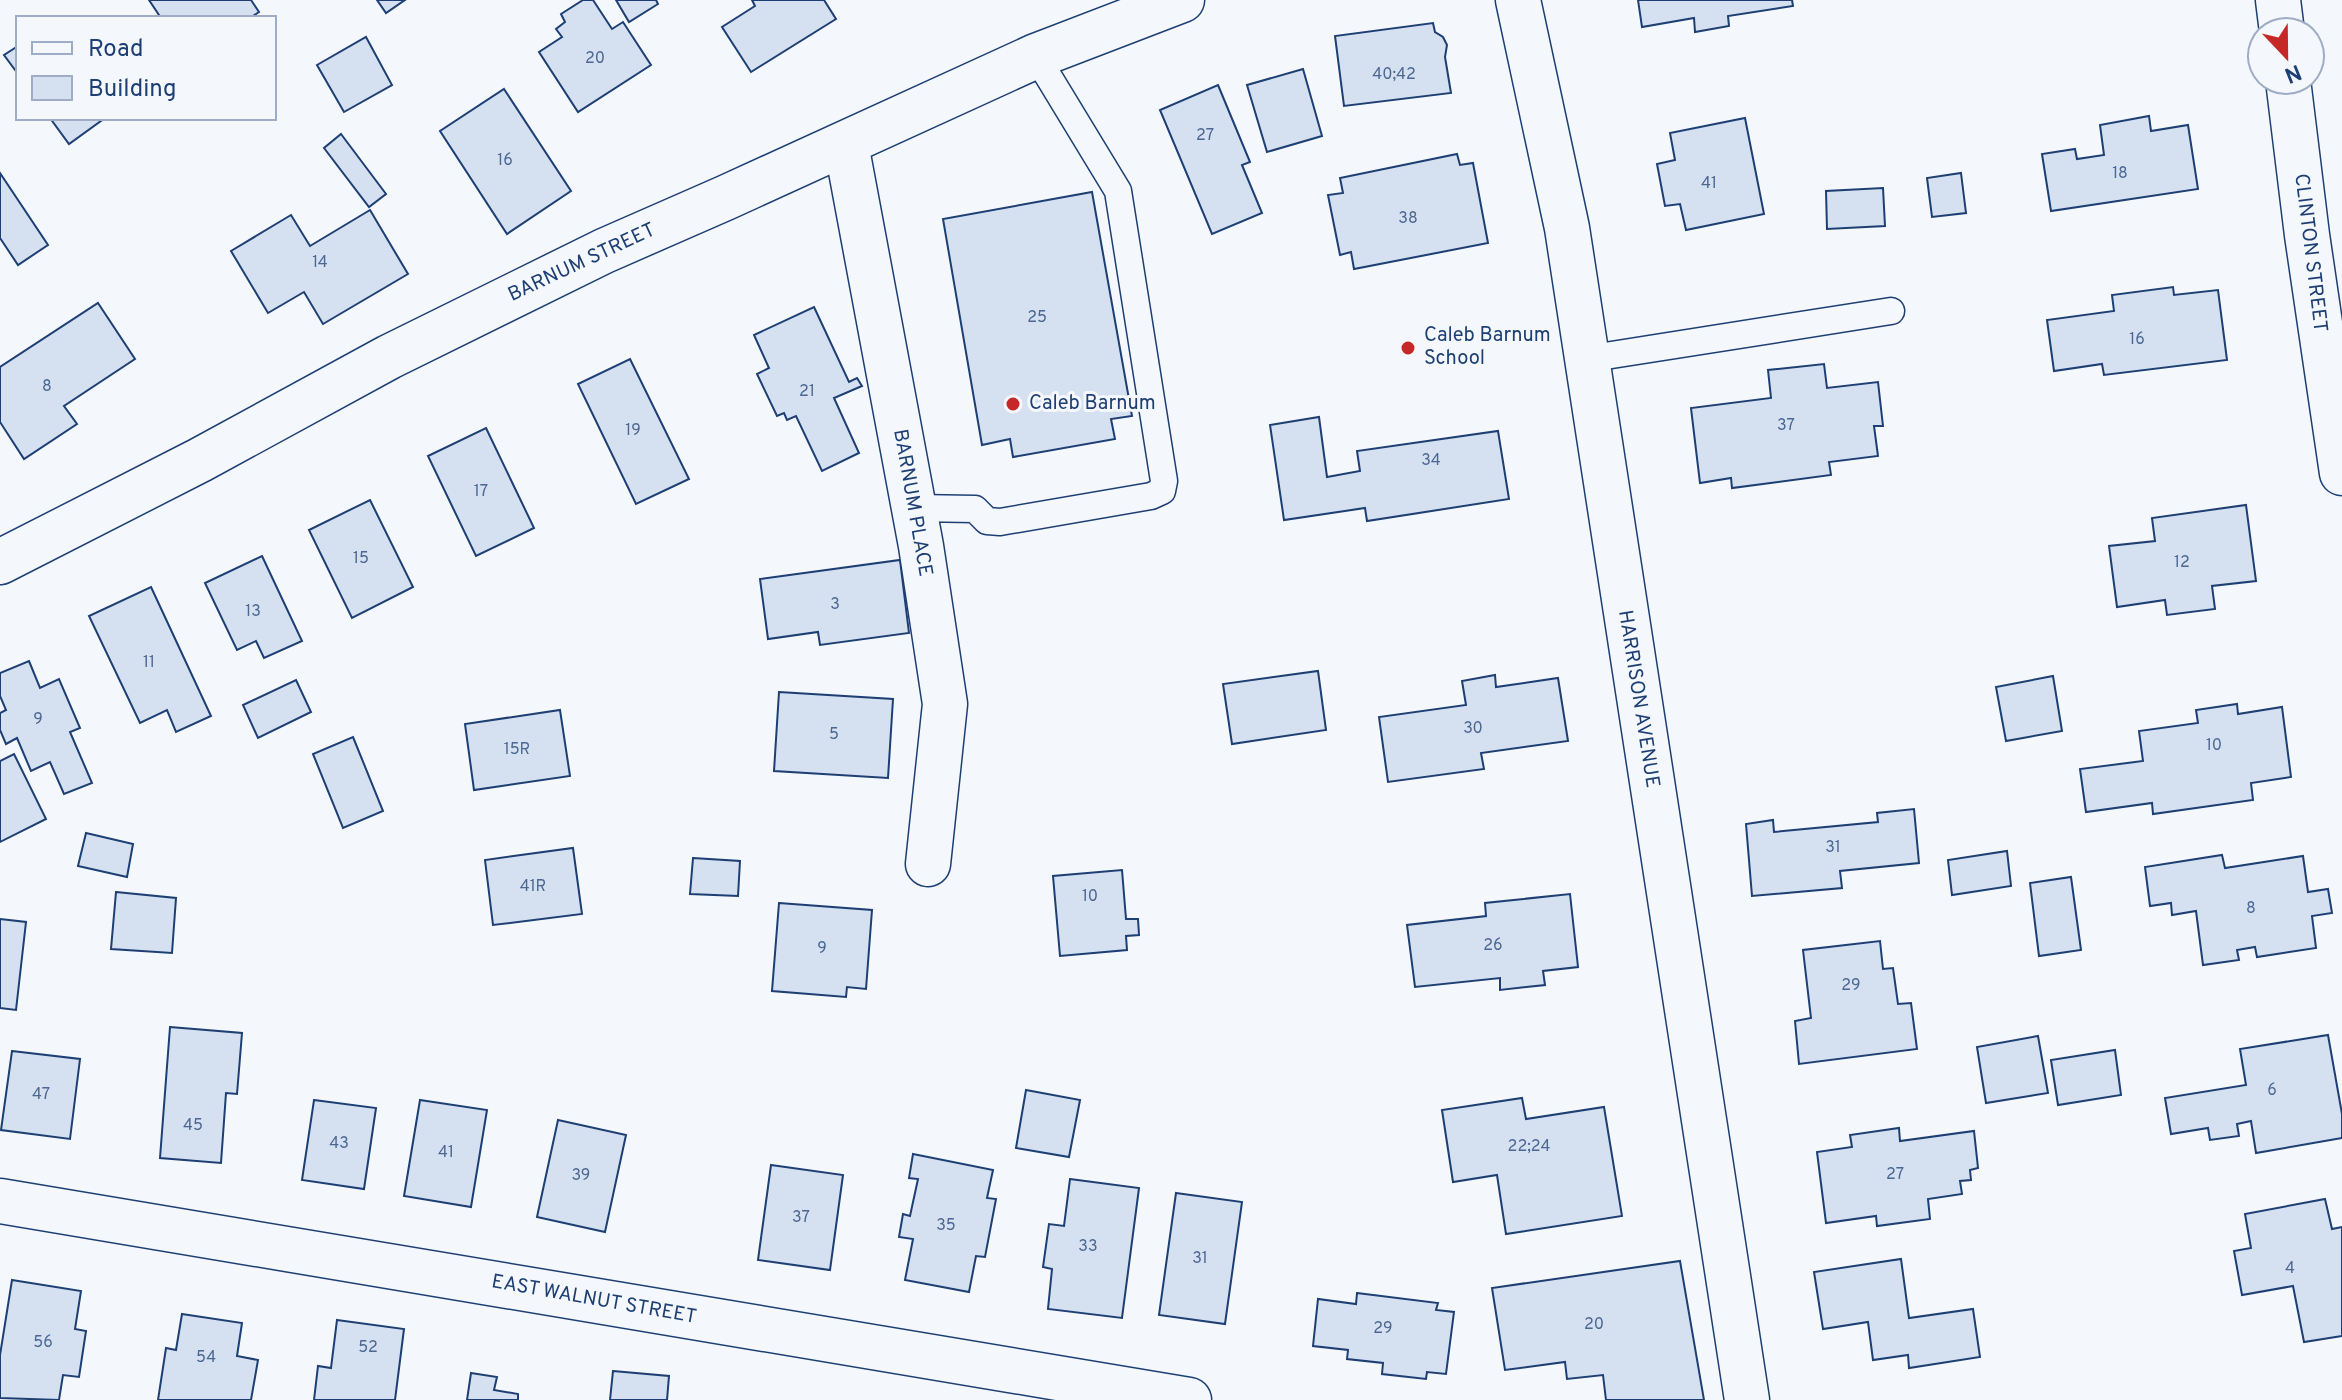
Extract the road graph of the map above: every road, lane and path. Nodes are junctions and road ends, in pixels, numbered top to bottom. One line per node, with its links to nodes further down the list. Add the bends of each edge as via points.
1 (1182, 0): 3 (street, BARNUM STREET)
2 (1518, 0): 7 (street, HARRISON AVENUE, via 1567,228)
3 (1036, 56): 5 (street, BARNUM STREET); 9 (lane, via 1118,191 1162,491 1000,522 987,521 975,509)
4 (2290, 96): 8 (street, CLINTON STREET)
5 (846, 144): 9 (street, BARNUM PLACE); 10 (street, BARNUM STREET, via 485,309)
6 (1891, 311): 7 (lane)
7 (1586, 359): 14 (street, HARRISON AVENUE)
8 (2342, 473)
9 (914, 508): 11 (street, BARNUM PLACE, via 945,704)
10 (0, 562)
11 (928, 864)
12 (0, 1201): 13 (street, EAST WALNUT STREET)
13 (1189, 1400)
14 (1747, 1400)

